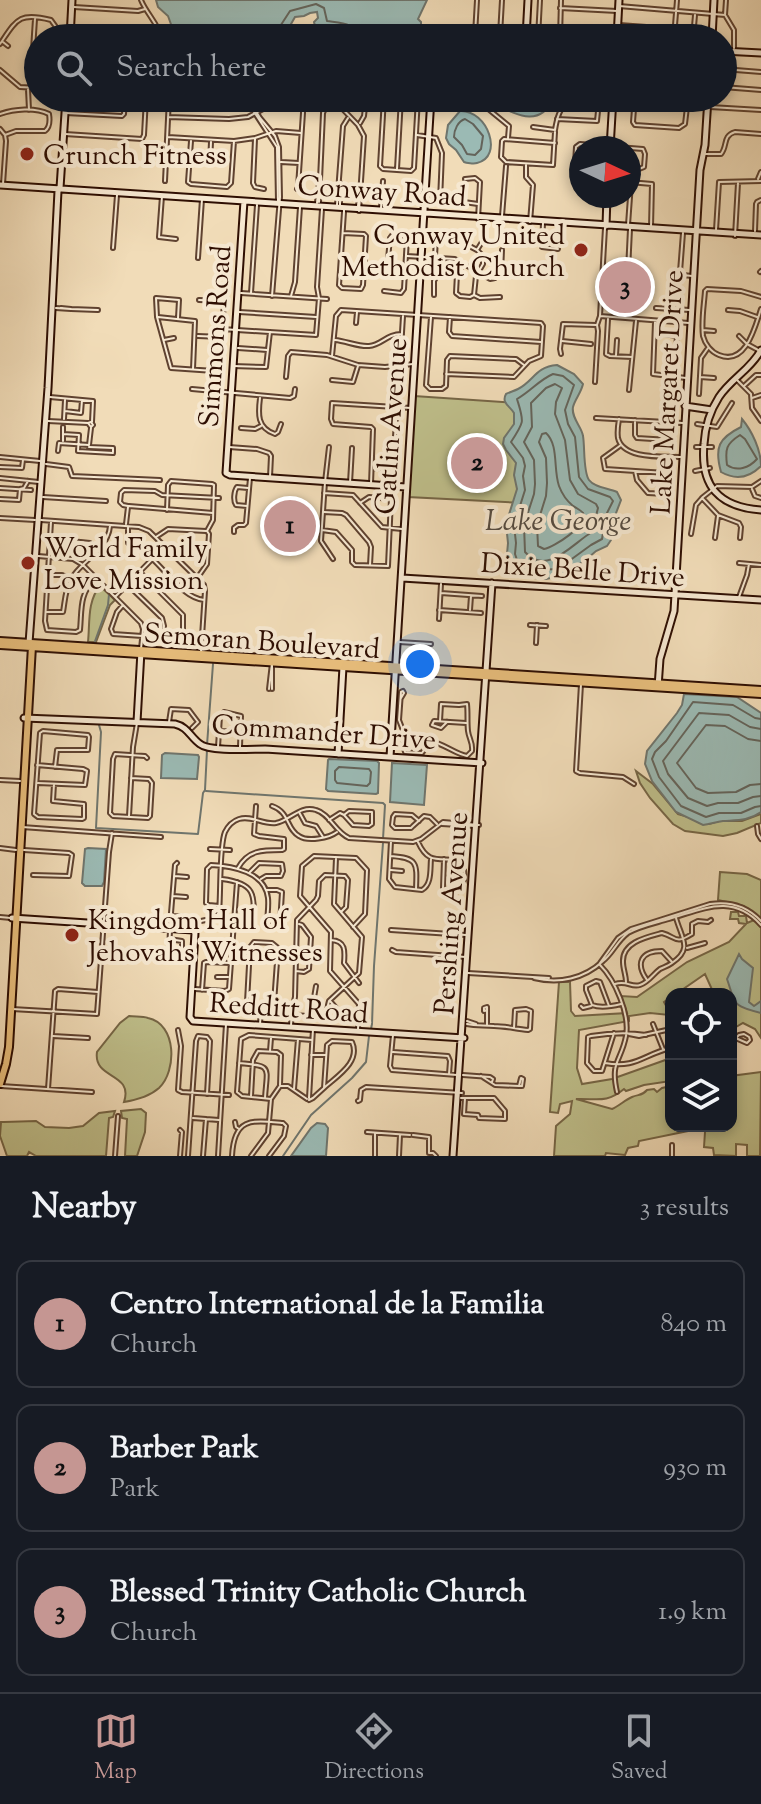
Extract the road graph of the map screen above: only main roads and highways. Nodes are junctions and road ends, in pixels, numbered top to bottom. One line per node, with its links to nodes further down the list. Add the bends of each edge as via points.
1 (0, 643): 2 (main road, Semoran Boulevard)
2 (31, 645): 3 (main road, Semoran Boulevard); 4 (main road, Semoran Boulevard); 21 (main road)
3 (95, 647): 4 (main road); 5 (main road, Semoran Boulevard)
4 (86, 651): 5 (main road, Semoran Boulevard)
5 (141, 652): 6 (main road, Semoran Boulevard); 6 (main road, Semoran Boulevard)
6 (202, 656): 7 (main road, Semoran Boulevard); 7 (main road, Semoran Boulevard)
7 (272, 660): 8 (main road, Semoran Boulevard); 8 (main road, Semoran Boulevard)
8 (346, 665): 9 (main road, Semoran Boulevard)
9 (486, 675): 10 (main road, Semoran Boulevard); 12 (main road, Semoran Boulevard)
10 (540, 676): 11 (main road, Semoran Boulevard); 12 (main road)
11 (572, 678): 13 (main road, Semoran Boulevard); 14 (main road)
12 (531, 680): 14 (main road, Semoran Boulevard)
13 (600, 680): 15 (main road); 16 (main road, Semoran Boulevard)
14 (563, 682): 15 (main road, Semoran Boulevard)
15 (583, 683): 16 (main road, Semoran Boulevard)
16 (658, 686): 17 (main road, Semoran Boulevard); 18 (main road, Semoran Boulevard)
17 (711, 687): 18 (main road); 19 (main road, Semoran Boulevard)
18 (699, 691): 19 (main road, Semoran Boulevard)
19 (741, 691): 20 (main road, Semoran Boulevard)
20 (761, 692)
21 (26, 718): 22 (main road); 22 (main road)
22 (22, 799): 23 (main road); 23 (main road)
23 (18, 850): 24 (main road); 24 (main road)
24 (14, 918): 25 (main road); 26 (main road)
25 (11, 951): 26 (main road); 27 (main road)
26 (14, 962): 28 (main road)
27 (10, 972): 28 (main road); 29 (main road)
28 (12, 983): 29 (main road)
29 (9, 1010): 30 (main road); 31 (main road)
30 (0, 1075)
31 (0, 1085)

